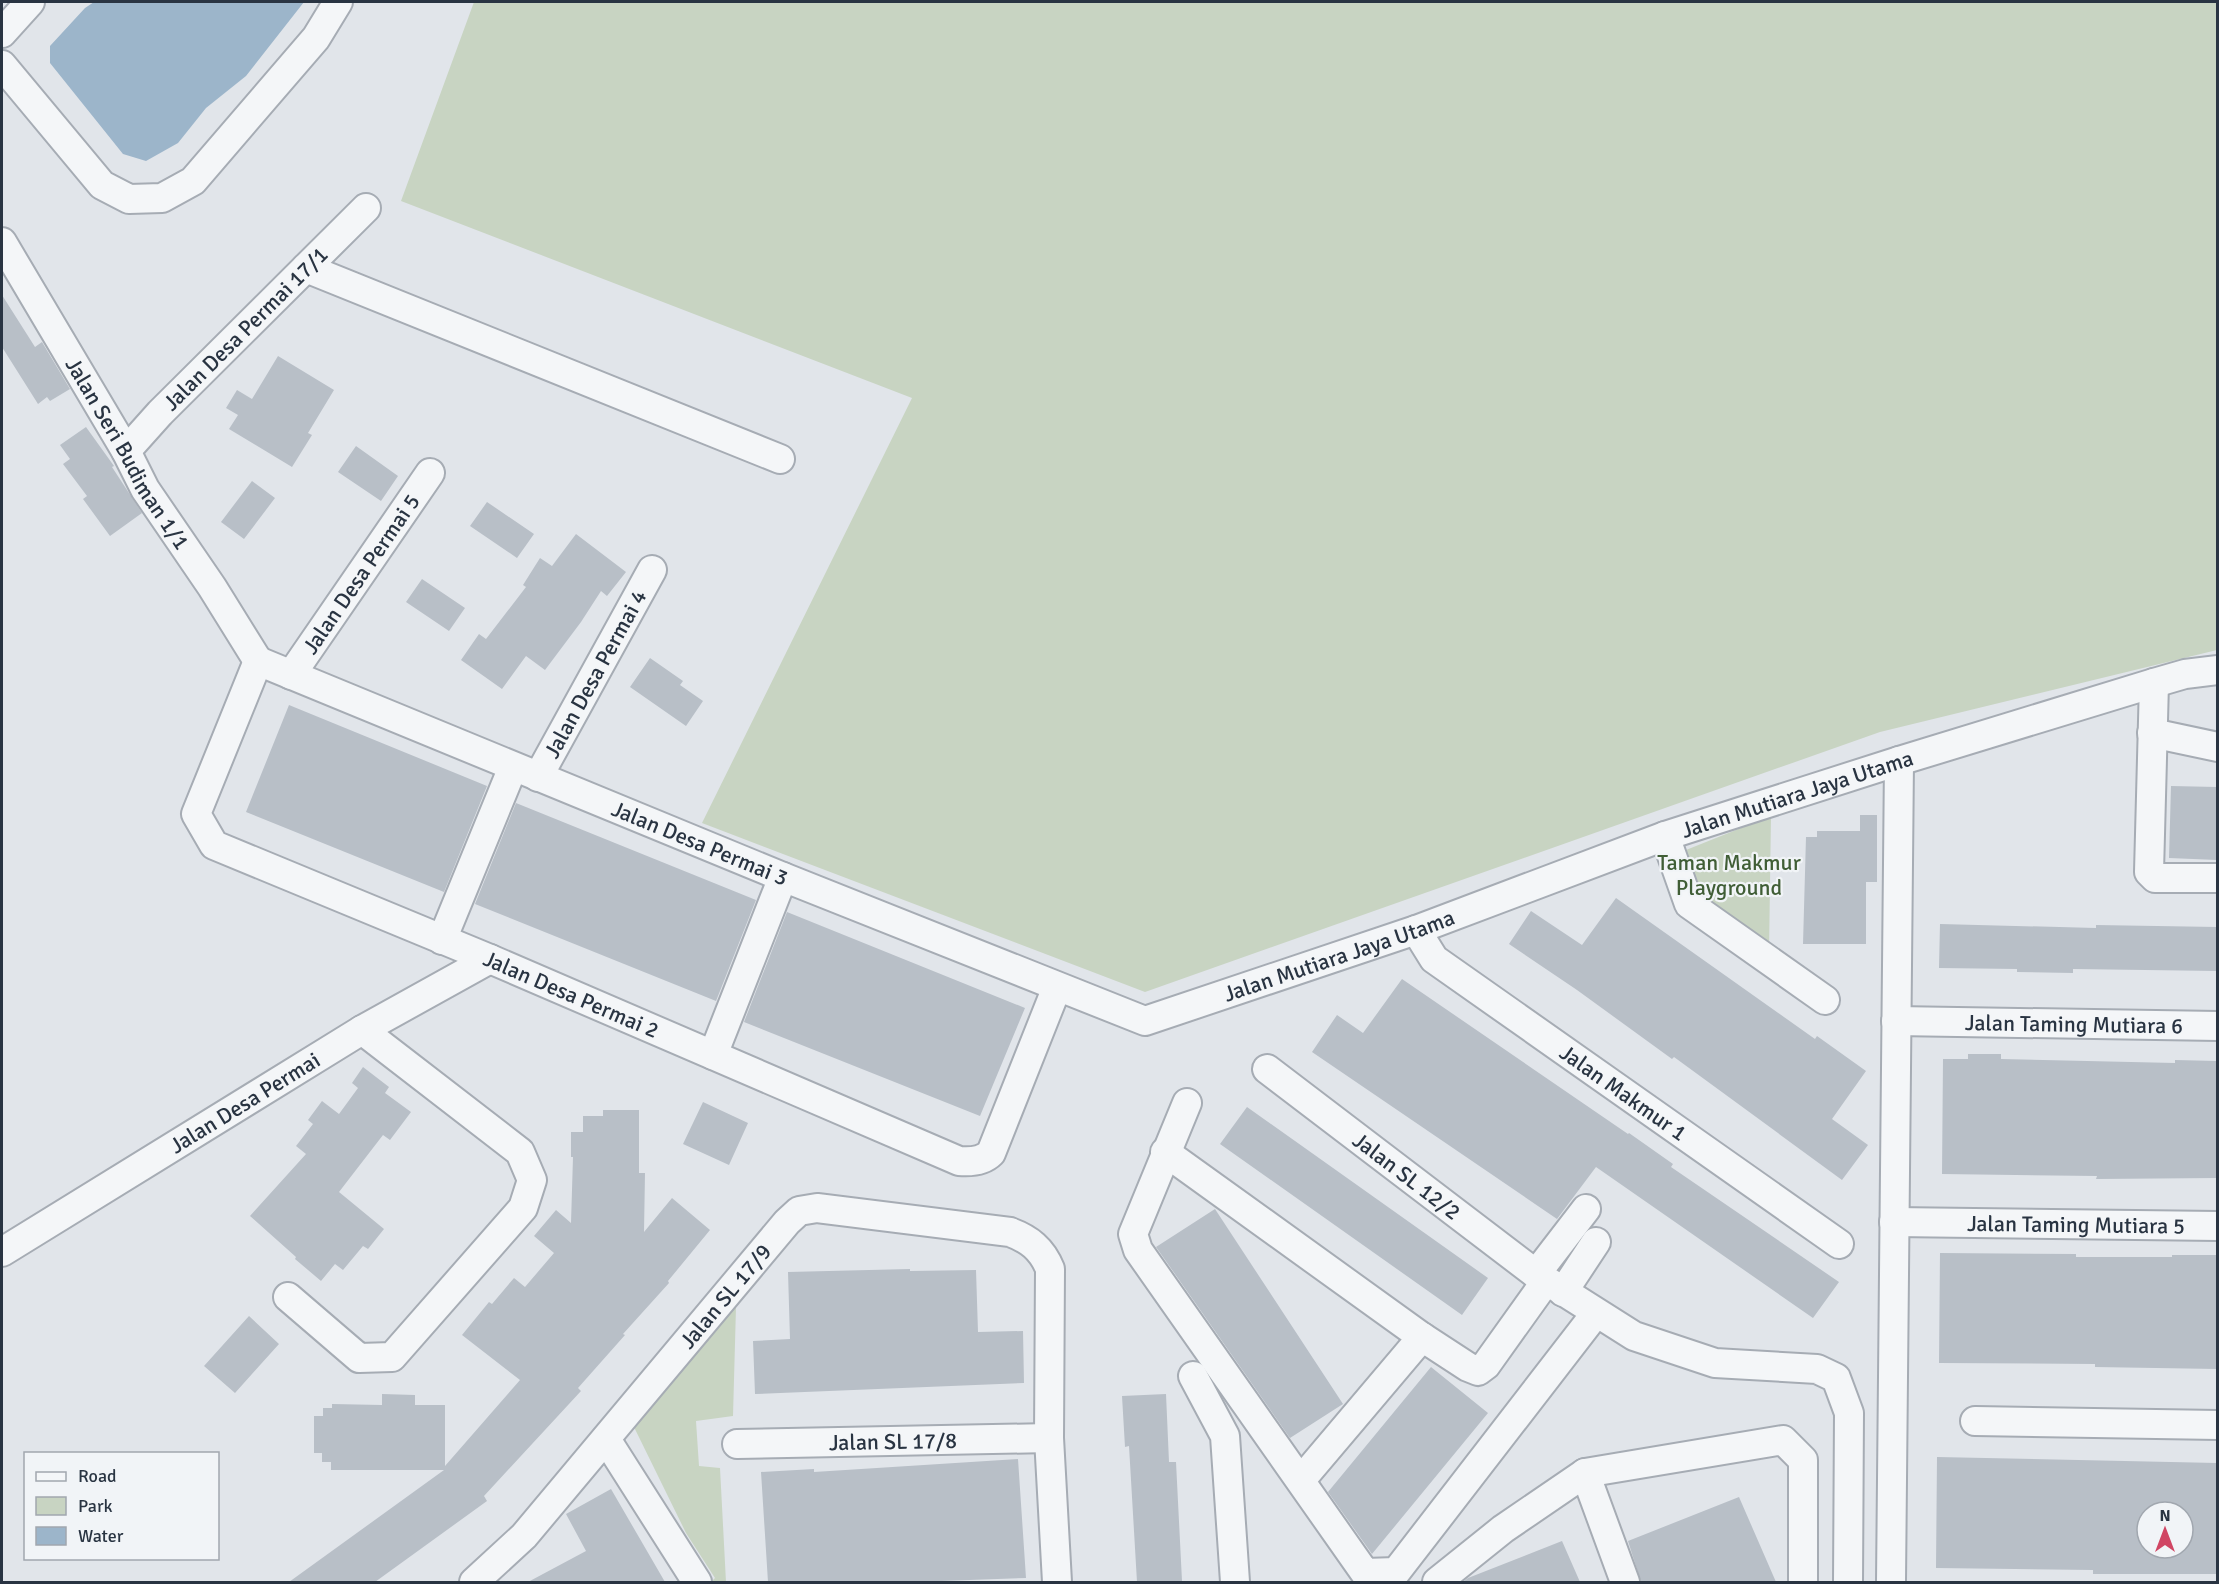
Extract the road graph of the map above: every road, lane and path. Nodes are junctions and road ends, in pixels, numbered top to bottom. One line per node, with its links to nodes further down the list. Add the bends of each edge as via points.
1 (30, 2): 3 (street)
2 (338, 2): 4 (street, via 316,38 193,181 162,198 129,199 102,185)
3 (2, 33)
4 (2, 65)
5 (366, 208): 7 (street, Jalan Desa Permai 17/1)
6 (2, 242): 8 (street, Jalan Seri Budiman 1/1)
7 (306, 268): 8 (street, Jalan Desa Permai 17/1); 9 (street)
8 (126, 451): 12 (street, Jalan Seri Budiman 1/1, via 145,489)
9 (780, 459)
10 (430, 473): 14 (street, Jalan Desa Permai 5)
11 (652, 570): 19 (street, Jalan Desa Permai 4)
12 (258, 661): 14 (street, Jalan Desa Permai 3); 24 (street, Jalan Desa Permai 2, via 196,814 214,845)
13 (2217, 670): 15 (street, Jalan Mutiara Jaya Utama)
14 (291, 675): 19 (street, Jalan Desa Permai 3)
15 (2154, 683): 16 (street); 18 (street, Jalan Mutiara Jaya Utama)
16 (2152, 733): 17 (street); 22 (street, via 2148,872 2155,878)
17 (2217, 747)
18 (1899, 761): 20 (street, Jalan Mutiara Jaya Utama); 29 (street)
19 (525, 772): 21 (street, Jalan Desa Permai 3); 24 (street, Jalan Desa Permai 4)
20 (1665, 836): 23 (street, Jalan Mutiara Jaya Utama); 27 (street, via 1689,904)
21 (783, 877): 26 (street, Jalan Desa Permai 3); 32 (street)
22 (2217, 878)
23 (1416, 930): 28 (street, Jalan Mutiara Jaya Utama); 40 (street, Jalan Makmur 1, via 1434,959)
24 (442, 940): 25 (street, Jalan Desa Permai 2)
25 (490, 959): 31 (street, Jalan Desa Permai); 32 (street, Jalan Desa Permai 2)
26 (1057, 987): 28 (street, Jalan Desa Permai 3); 32 (street, Jalan Desa Permai 2, via 992,1153 979,1160 959,1161)
27 (1825, 1000)
28 (1145, 1021)
29 (1896, 1021): 30 (street, Jalan Taming Mutiara 6); 37 (street)
30 (2217, 1026)
31 (363, 1030): 41 (street, Jalan Desa Permai); 43 (street, via 520,1152 532,1180 523,1208 392,1357 359,1358)
32 (713, 1055)
33 (1267, 1068): 42 (street, Jalan SL 12/2)
34 (1187, 1103): 35 (street)
35 (1165, 1152): 45 (street); 53 (street, via 1133,1234 1138,1250)
36 (1586, 1209): 42 (street)
37 (1894, 1222): 38 (street, Jalan Taming Mutiara 5); 62 (street)
38 (2217, 1226)
39 (1596, 1242): 42 (street)
40 (1839, 1244)
41 (2, 1252)
42 (1548, 1283): 44 (street, Jalan SL 12/2); 45 (street, via 1478,1371)
43 (288, 1297)
44 (1596, 1313): 53 (street, via 1396,1572 1365,1573); 61 (street, Jalan SL 12/2, via 1634,1336 1715,1363 1817,1369 1836,1378 1850,1413)
45 (1422, 1337): 53 (street)
46 (1193, 1376): 57 (street, via 1225,1436)
47 (1975, 1421): 48 (street)
48 (2217, 1425)
49 (1049, 1438): 50 (street, Jalan SL 17/9, via 1050,1269 1035,1245 1010,1232 817,1208 799,1211 787,1222); 51 (street, Jalan SL 17/8); 56 (street)
50 (606, 1439): 54 (street, Jalan SL 17/9, via 524,1536); 55 (street)
51 (737, 1444)
52 (1585, 1473): 58 (street, via 1503,1529); 59 (street); 60 (street, via 1783,1440 1803,1460)
53 (1301, 1480)
54 (479, 1581)
55 (697, 1582)
56 (1057, 1582)
57 (1235, 1582)
58 (1437, 1582)
59 (1625, 1582)
60 (1803, 1582)
61 (1848, 1582)
62 (1891, 1582)

